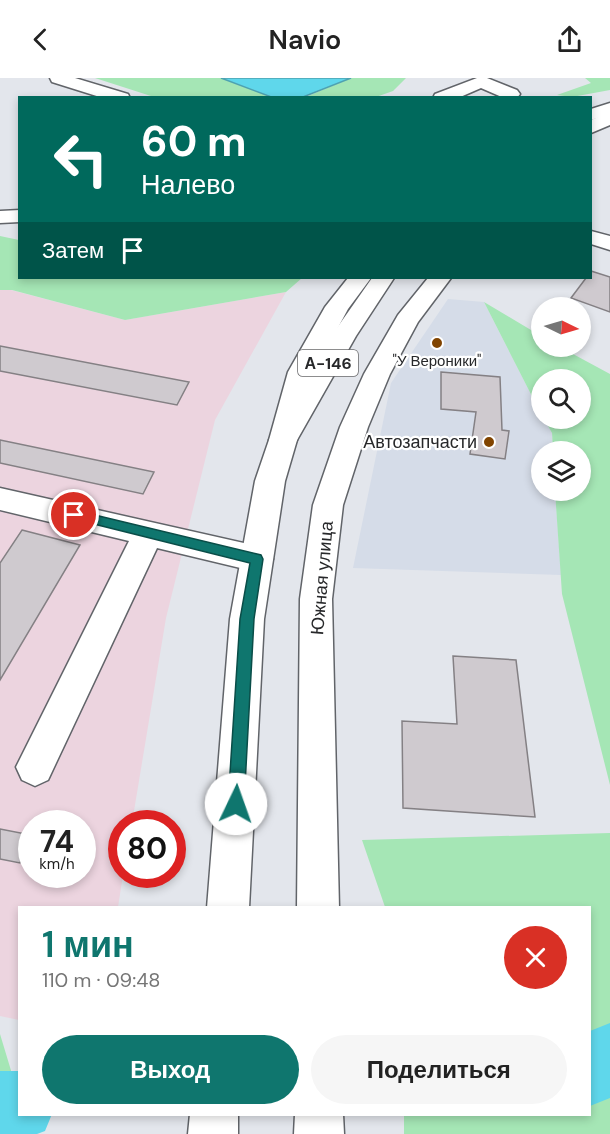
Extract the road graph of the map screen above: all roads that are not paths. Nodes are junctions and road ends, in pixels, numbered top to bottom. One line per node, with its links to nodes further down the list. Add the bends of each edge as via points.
1 (58, 78): 2 (main road)
2 (116, 96)
3 (446, 96): 4 (main road, via 481,82 511,94)
4 (508, 96)
5 (610, 102): 6 (main road)
6 (592, 108)
7 (610, 108): 8 (main road)
8 (592, 115)
9 (610, 117): 10 (main road)
10 (592, 127)
11 (439, 279): 18 (main road, Южная улица, via 407,320 377,374 328,505 316,599)
12 (377, 280): 15 (main road, А-146, via 283,440 270,481)
13 (0, 498): 14 (main road)
14 (149, 533): 15 (main road); 16 (main road)
15 (257, 559): 17 (main road, А-146, via 247,619)
16 (36, 767)
17 (228, 906)
18 (318, 906)
19 (214, 1116): 21 (main road)
20 (319, 1116): 22 (main road)
21 (213, 1134)
22 (319, 1134)

